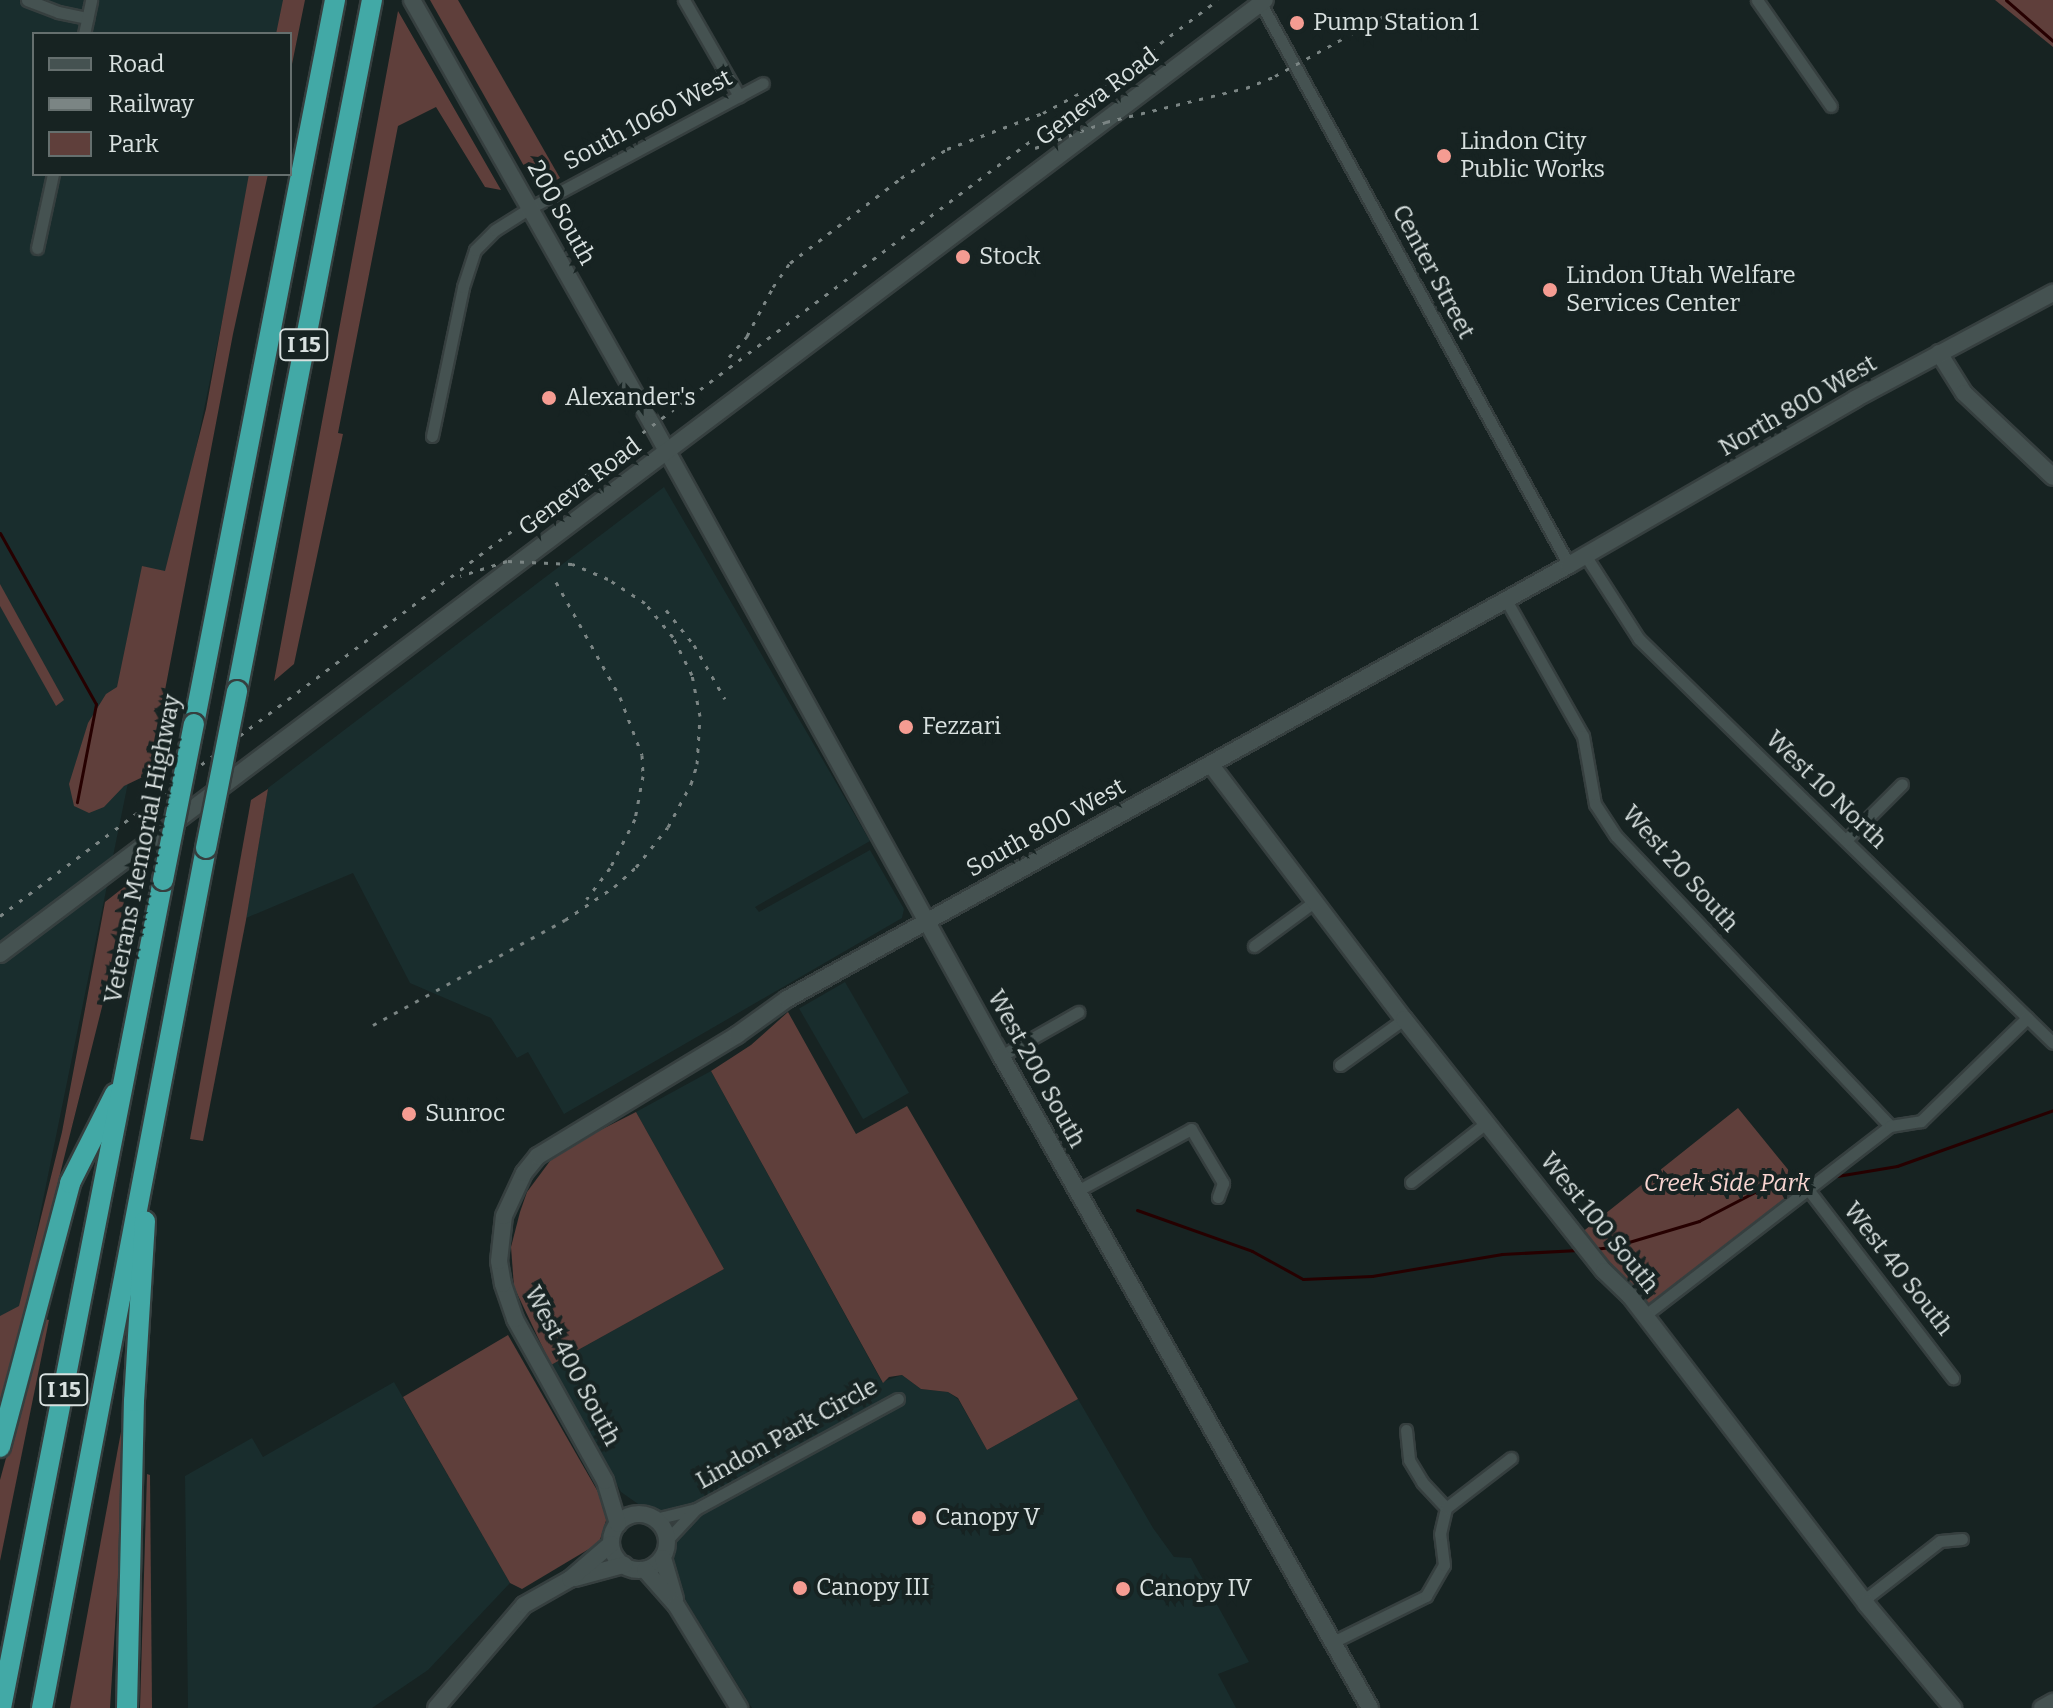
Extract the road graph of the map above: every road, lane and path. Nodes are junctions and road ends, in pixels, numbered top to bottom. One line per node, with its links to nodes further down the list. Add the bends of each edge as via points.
1 (27, 0): 9 (street)
2 (91, 0): 9 (street)
3 (335, 0): 38 (highway, Veterans Memorial Highway / I 15, bridge)
4 (372, 0): 41 (highway, I 15, bridge)
5 (412, 0): 15 (street, 200 South)
6 (684, 0): 12 (street)
7 (1757, 0): 13 (street)
8 (1262, 1): 20 (street, Geneva Road); 23 (street, Center Street)
9 (87, 18): 10 (street)
10 (84, 32)
11 (763, 83): 12 (street, South 1060 West)
12 (739, 96): 15 (street, South 1060 West)
13 (1831, 106)
14 (53, 176): 16 (street)
15 (530, 208): 19 (street, South 1060 West, via 495,230 469,263); 20 (street, 200 South)
16 (37, 248)
17 (2053, 293): 18 (street, North 800 West)
18 (1939, 353): 21 (street, via 1970,400); 22 (street, North 800 West)
19 (432, 436)
20 (667, 451): 29 (street, West 200 South); 31 (street, Geneva Road)
21 (2053, 477)
22 (1585, 555): 23 (street, North 800 West); 27 (street, West 10 North, via 1639,639)
23 (1569, 565): 24 (street, South 800 West)
24 (1506, 600): 25 (street, South 800 West); 40 (street, West 20 South, via 1583,736 1595,804 1616,836)
25 (1211, 765): 28 (street, West 100 South); 29 (street, South 800 West)
26 (1902, 784): 27 (street)
27 (1846, 840): 33 (street, West 10 North)
28 (1314, 902): 30 (street); 34 (street, West 100 South)
29 (926, 920): 36 (street, West 200 South); 42 (street, South 800 West, via 787,999 737,1035)
30 (1254, 946)
31 (0, 954)
32 (1078, 1012): 36 (street)
33 (2027, 1018): 35 (street, West 10 North); 40 (street, via 1921,1121)
34 (1404, 1019): 37 (street); 39 (street, West 100 South)
35 (2053, 1043)
36 (1001, 1056): 45 (street, West 200 South)
37 (1340, 1065)
38 (126, 1072): 51 (highway, via 70,1183); 70 (highway, Veterans Memorial Highway / I 15)
39 (1486, 1123): 43 (street); 47 (street, West 100 South)
40 (1890, 1126): 44 (street)
41 (150, 1141): 71 (highway, I 15); 72 (highway, via 134,1401)
42 (553, 1145): 53 (street, West 400 South, via 531,1164 515,1191 504,1216 499,1261 515,1319)
43 (1411, 1182)
44 (1807, 1188): 47 (street); 48 (street, West 40 South)
45 (1077, 1191): 46 (street, via 1191,1129 1223,1183); 68 (street, West 200 South)
46 (1218, 1197)
47 (1644, 1316): 66 (street, West 100 South)
48 (1953, 1378)
49 (898, 1399): 55 (street, Lindon Park Circle)
50 (1406, 1430): 54 (street, via 1409,1460)
51 (0, 1447)
52 (1511, 1458): 54 (street)
53 (605, 1481): 56 (street, West 400 South); 58 (street, West 400 South)
54 (1446, 1508): 68 (street, via 1440,1534 1444,1565 1426,1596)
55 (696, 1509): 57 (street); 60 (street)
56 (636, 1514): 57 (street); 58 (street)
57 (655, 1519): 60 (street)
58 (618, 1524): 61 (street)
59 (1962, 1539): 66 (street, via 1940,1541)
60 (667, 1540): 62 (street)
61 (611, 1544): 63 (street); 65 (street)
62 (663, 1558): 64 (street); 67 (street)
63 (624, 1565): 64 (street); 65 (street)
64 (645, 1570): 67 (street)
65 (570, 1579): 73 (street, via 524,1605)
66 (1864, 1600): 76 (street, West 100 South)
67 (676, 1605): 74 (street)
68 (1333, 1642): 75 (street, West 200 South)
69 (2053, 1702): 77 (street)
70 (1, 1708)
71 (42, 1708)
72 (127, 1708)
73 (436, 1708)
74 (739, 1708)
75 (1370, 1708)
76 (1953, 1708)
77 (2042, 1708)

